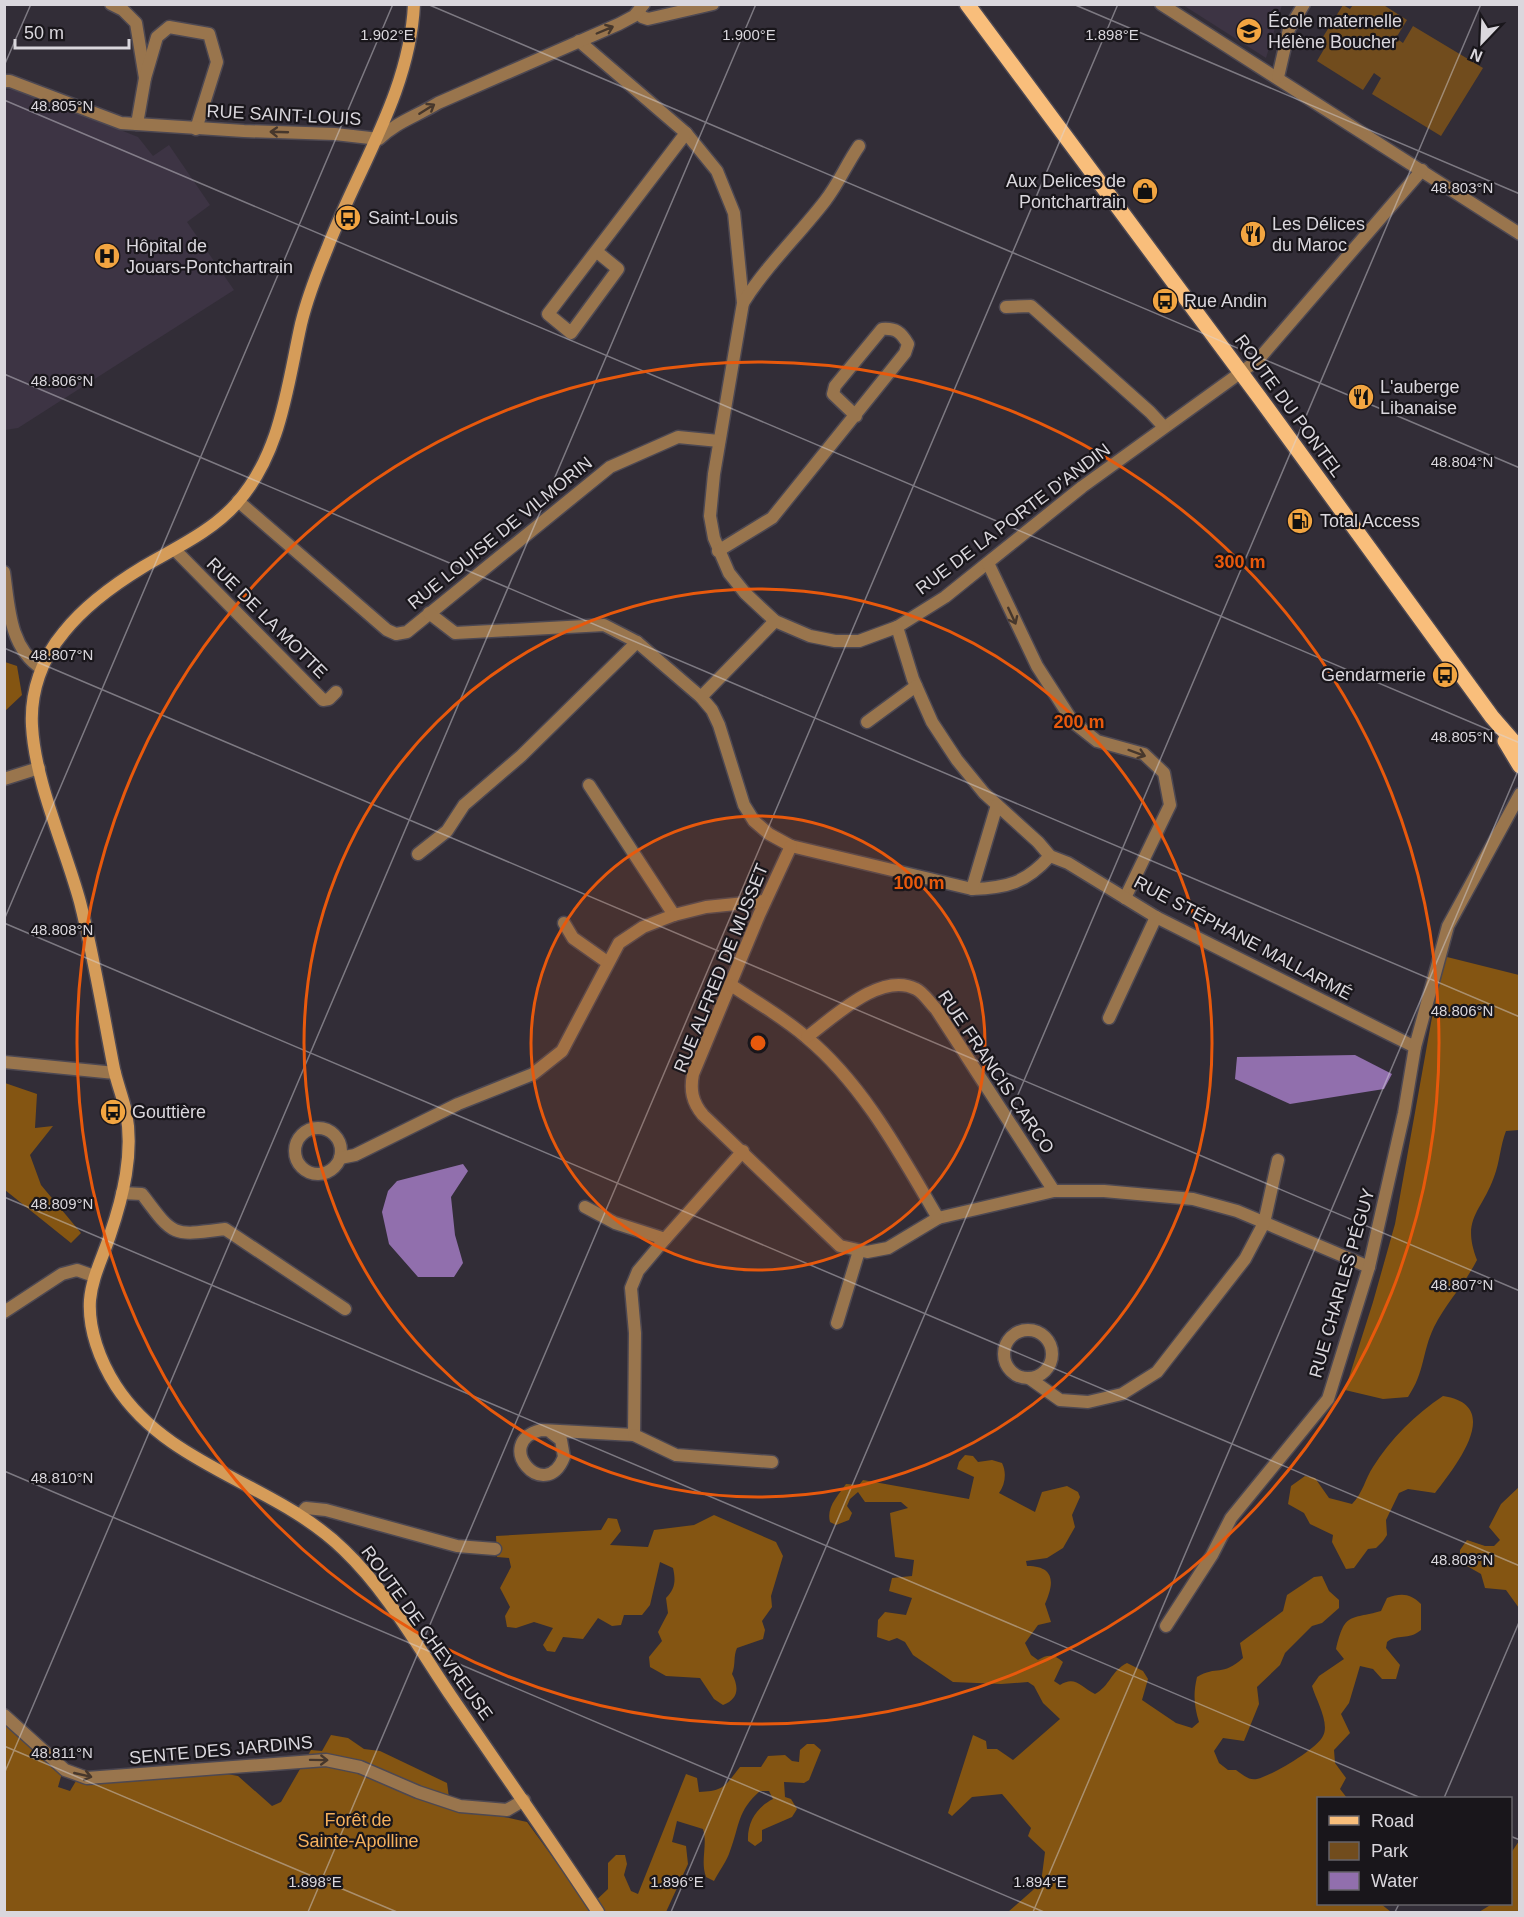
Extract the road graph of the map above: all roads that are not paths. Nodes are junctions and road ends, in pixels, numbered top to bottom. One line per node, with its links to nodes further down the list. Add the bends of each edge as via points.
1 (111, 4): 10 (street, via 136,23)
2 (414, 4): 15 (street, ROUTE DE CHEVREUSE, via 404,60)
3 (713, 4): 7 (street, RUE SAINT-LOUIS, via 648,19 642,17)
4 (968, 4): 22 (main road, ROUTE DU PONTEL)
5 (1161, 4): 9 (street)
6 (1304, 4): 9 (street, via 1289,29)
7 (642, 8): 8 (street, RUE SAINT-LOUIS, one-way to 7, via 619,24)
8 (579, 41): 14 (street, RUE DE LA PORTE D'ANDIN); 15 (street, RUE SAINT-LOUIS, one-way to 8, via 399,122)
9 (1278, 77): 17 (street)
10 (145, 78): 12 (street); 13 (street, via 157,37 169,27 208,34 217,62)
11 (4, 81): 12 (street, RUE SAINT-LOUIS, via 121,123)
12 (136, 124): 13 (street, RUE SAINT-LOUIS)
13 (196, 129): 15 (street, RUE SAINT-LOUIS, one-way to 13)
14 (686, 133): 19 (street); 20 (street, RUE DE LA PORTE D'ANDIN, via 717,171 734,213)
15 (379, 139): 26 (street, ROUTE DE CHEVREUSE, via 340,216 302,318 273,443 258,474)
16 (859, 146): 20 (street, via 843,169 843,178)
17 (1422, 170): 18 (street); 22 (street, RUE DE LA PORTE D'ANDIN, via 1258,360)
18 (1520, 234)
19 (596, 251): 19 (street, via 548,314 571,333 618,269)
20 (743, 303): 25 (street, RUE DE LA PORTE D'ANDIN)
21 (1006, 307): 24 (street, via 1031,306)
22 (1241, 372): 24 (street, RUE DE LA PORTE D'ANDIN); 39 (main road, ROUTE DU PONTEL)
23 (856, 416): 23 (street, via 905,353 908,344 893,328 882,328 835,386 833,394); 28 (street, via 772,518)
24 (1164, 427): 29 (street, RUE DE LA PORTE D'ANDIN)
25 (719, 441): 28 (street, RUE DE LA PORTE D'ANDIN, via 710,516); 31 (street, RUE LOUISE DE VILMORIN, via 678,436 610,467)
26 (238, 501): 27 (street, ROUTE DE CHEVREUSE, via 220,519); 31 (street, RUE LOUISE DE VILMORIN, via 387,630 396,634 407,632)
27 (175, 550): 35 (street, ROUTE DE CHEVREUSE, via 139,569 78,617); 37 (street, RUE DE LA MOTTE, via 323,700)
28 (718, 551): 32 (street, RUE DE LA PORTE D'ANDIN, via 745,593)
29 (988, 563): 33 (street, RUE DE LA PORTE D'ANDIN, via 945,597); 52 (street, one-way to 52, via 1037,666 1073,722 1097,741 1144,754 1164,773 1170,805)
30 (4, 572): 35 (street, via 11,626 25,651)
31 (429, 613): 34 (street, via 455,633 604,625)
32 (776, 621): 33 (street, RUE DE LA PORTE D'ANDIN, via 810,636 835,641 859,641); 38 (street)
33 (897, 627): 36 (street, RUE STÉPHANE MALLARMÉ)
34 (637, 642): 38 (street); 49 (street, via 521,756 464,805 447,831)
35 (44, 662): 43 (street, ROUTE DE CHEVREUSE, via 33,696 32,728)
36 (916, 686): 40 (street); 47 (street, RUE STÉPHANE MALLARMÉ, via 932,722 957,760)
37 (336, 692)
38 (700, 697): 48 (street, via 719,725 744,805 754,821)
39 (1492, 717): 41 (main road, ROUTE DU PONTEL); 42 (main road, ROUTE DU PONTEL)
40 (867, 722)
41 (1520, 749)
42 (1520, 766)
43 (39, 768): 44 (street); 63 (street, ROUTE DE CHEVREUSE, via 79,900)
44 (4, 779)
45 (588, 785): 54 (street)
46 (1520, 794): 61 (street, RUE CHARLES PÉGUY, via 1448,926)
47 (997, 805): 50 (street, RUE STÉPHANE MALLARMÉ); 51 (street)
48 (791, 846): 51 (street); 53 (street, RUE ALFRED DE MUSSET)
49 (418, 854)
50 (1050, 856): 51 (street, via 1035,873 1018,883); 52 (street, RUE STÉPHANE MALLARMÉ)
51 (972, 889)
52 (1125, 898): 55 (street, RUE STÉPHANE MALLARMÉ)
53 (765, 901): 54 (street, via 706,907); 58 (street, RUE ALFRED DE MUSSET)
54 (674, 915): 57 (street, via 643,927 619,943)
55 (1156, 917): 59 (street); 61 (street, RUE STÉPHANE MALLARMÉ)
56 (564, 923): 57 (street, via 573,938)
57 (607, 962): 65 (street, via 562,1051 533,1074 458,1104 356,1155)
58 (731, 985): 60 (street); 64 (street, RUE ALFRED DE MUSSET, via 693,1074 692,1095 703,1115)
59 (1109, 1018)
60 (807, 1037): 67 (street, RUE FRANCIS CARCO, via 873,988 887,985 916,989 936,1009); 70 (street, via 851,1083 901,1155)
61 (1415, 1047): 74 (street, RUE CHARLES PÉGUY)
62 (4, 1062): 63 (street)
63 (115, 1072): 68 (street, ROUTE DE CHEVREUSE, via 128,1124)
64 (743, 1151): 72 (street); 73 (street, RUE ALFRED DE MUSSET, via 840,1246)
65 (340, 1158)
66 (1278, 1160): 71 (street)
67 (1054, 1191): 70 (street); 71 (street, via 1193,1199)
68 (122, 1193): 75 (street, ROUTE DE CHEVREUSE); 76 (street, via 142,1194 167,1228 184,1235 225,1229)
69 (585, 1207): 72 (street, via 615,1223)
70 (938, 1218): 73 (street, via 888,1248)
71 (1264, 1222): 74 (street); 79 (street, via 1245,1259 1157,1372 1122,1394 1088,1402 1060,1400)
72 (664, 1239): 81 (street, via 638,1270 631,1288 635,1333)
73 (859, 1251): 78 (street)
74 (1369, 1267): 85 (street, RUE CHARLES PÉGUY, via 1328,1399 1231,1518)
75 (94, 1276): 77 (street, via 76,1270 62,1274); 83 (street, ROUTE DE CHEVREUSE, via 90,1320 95,1342 115,1384 141,1417 180,1449)
76 (345, 1309)
77 (4, 1312)
78 (837, 1323)
79 (1029, 1378)
80 (549, 1431): 81 (street)
81 (634, 1436): 82 (street, via 676,1455)
82 (772, 1462)
83 (301, 1514): 84 (street, via 306,1508 327,1510 457,1546); 87 (street, ROUTE DE CHEVREUSE, via 365,1571)
84 (495, 1549)
85 (1166, 1626)
86 (4, 1715): 87 (street, SENTE DES JARDINS, one-way to 87, via 65,1770 87,1778 326,1760 360,1767 460,1806 507,1810)
87 (524, 1800): 88 (street, ROUTE DE CHEVREUSE)
88 (598, 1912)

